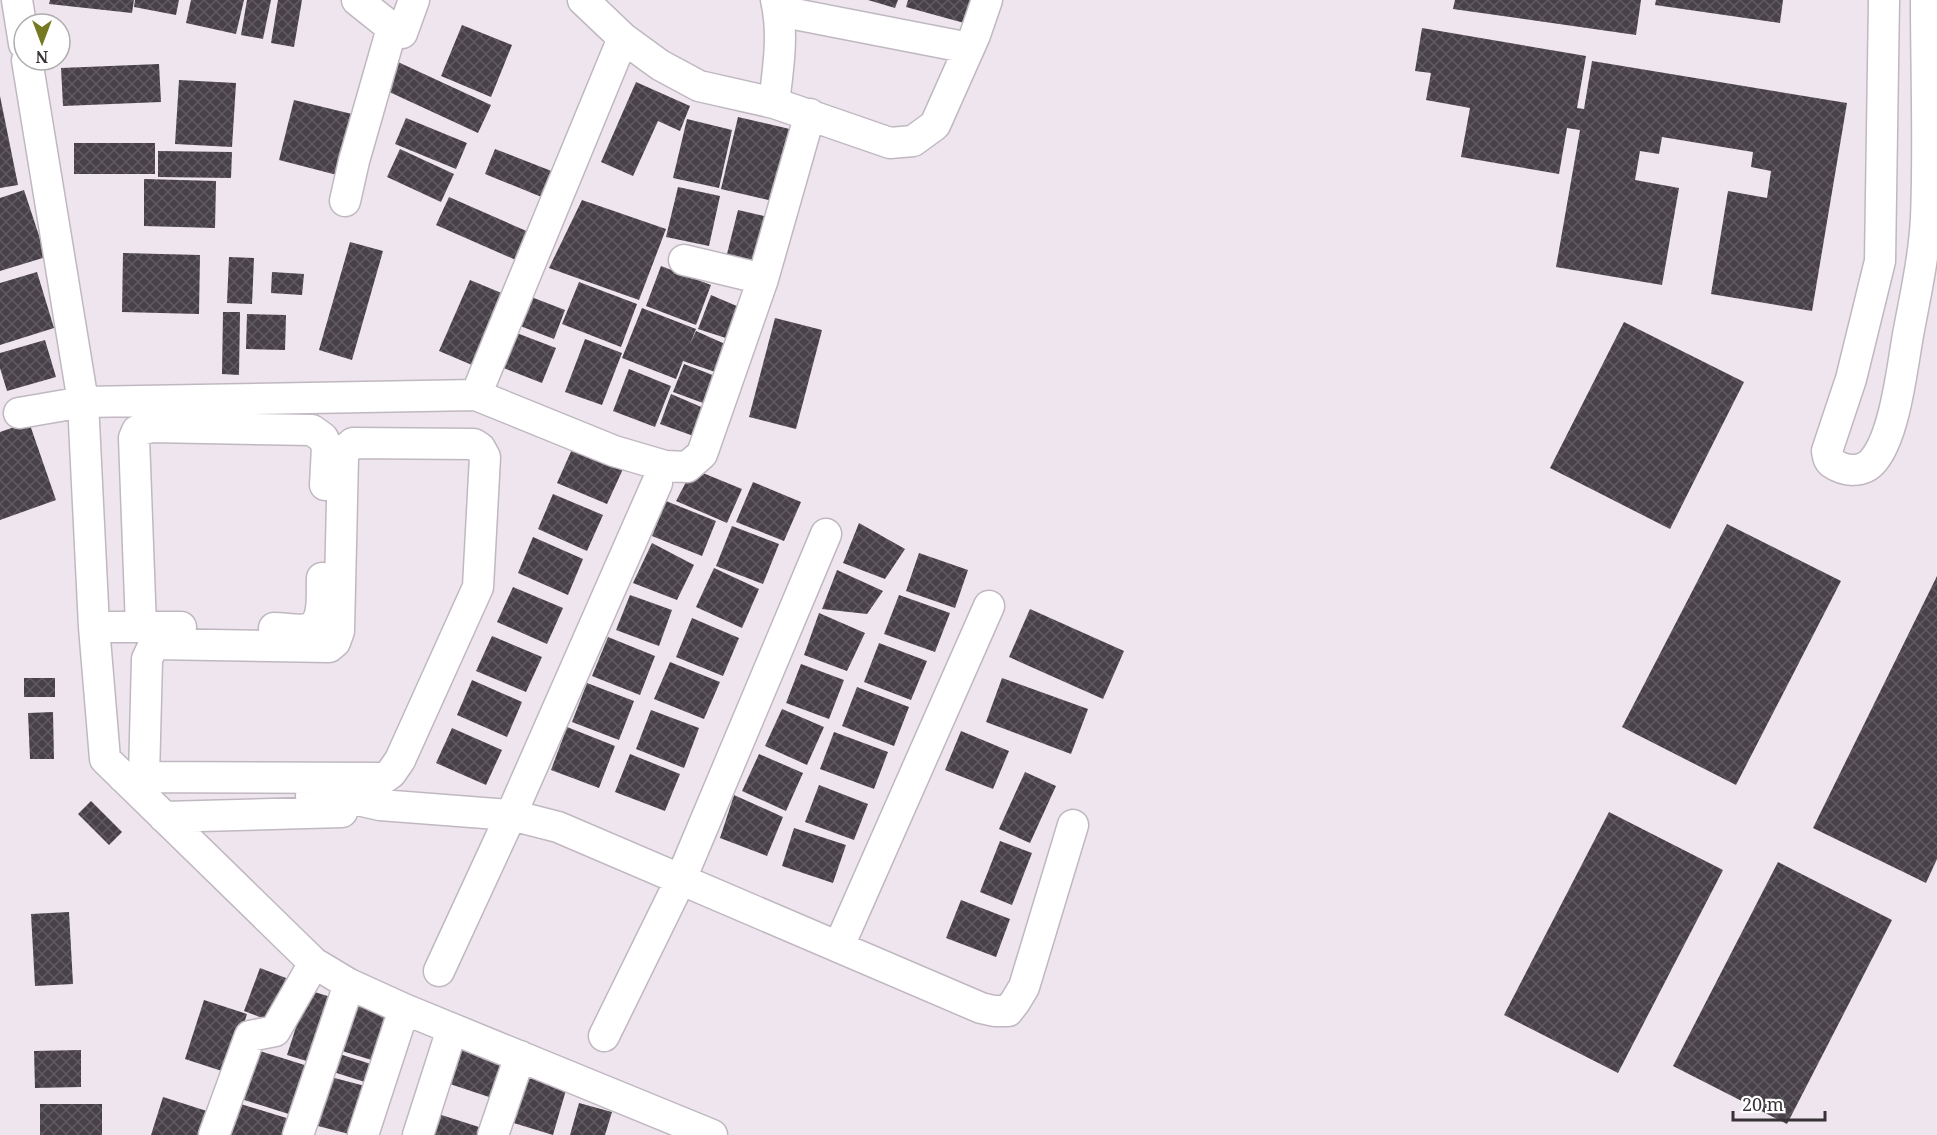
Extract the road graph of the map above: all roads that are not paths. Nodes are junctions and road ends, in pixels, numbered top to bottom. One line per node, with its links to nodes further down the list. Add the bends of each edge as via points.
1 (357, 0): 8 (street)
2 (414, 0): 8 (street, via 402,33)
3 (583, 0): 9 (street)
4 (987, 0): 10 (street)
5 (1884, 0): 6 (street, via 1880,261 1851,379 1827,451 1828,459 1847,470 1862,470 1881,449 1894,411 1917,282 1926,220)
6 (1926, 0)
7 (778, 6): 10 (street); 12 (street, via 780,46)
8 (392, 28): 14 (street)
9 (623, 38): 12 (street, via 699,87); 17 (street)
10 (969, 48): 13 (street, via 935,125 913,141 890,143)
11 (29, 72): 18 (street)
12 (774, 103): 13 (street)
13 (810, 114): 16 (street)
14 (345, 201)
15 (684, 260): 16 (street)
16 (763, 279): 17 (street, via 702,454 687,467 664,466 614,451)
17 (476, 395): 20 (street)
18 (83, 402): 19 (street); 20 (street); 24 (street)
19 (19, 412)
20 (143, 415): 25 (street, via 134,438); 25 (street, via 151,427 312,430 327,447 321,614 315,624 308,628)
21 (657, 483): 27 (street)
22 (826, 534): 29 (street)
23 (989, 606): 30 (street)
24 (94, 627): 25 (street); 26 (street)
25 (141, 627)
26 (138, 781): 26 (street, via 147,660 154,644 329,647 335,642 339,631 346,449 353,443 474,444 480,448 486,457 478,587 391,773 384,778); 27 (street, via 336,795 380,804); 31 (street)
27 (511, 815): 29 (street, via 558,827); 32 (street)
28 (1073, 825): 30 (street, via 1024,987 1008,1011 981,1008)
29 (681, 879): 30 (street); 36 (street)
30 (839, 946)
31 (314, 963): 33 (street); 38 (street, via 275,1031 250,1036)
32 (439, 971)
33 (349, 984): 34 (street); 39 (street)
34 (404, 1009): 35 (street); 40 (street)
35 (452, 1029): 37 (street); 41 (street)
36 (604, 1036)
37 (520, 1056): 42 (street); 43 (street)
38 (214, 1135)
39 (298, 1135)
40 (363, 1135)
41 (418, 1135)
42 (493, 1135)
43 (712, 1135)

